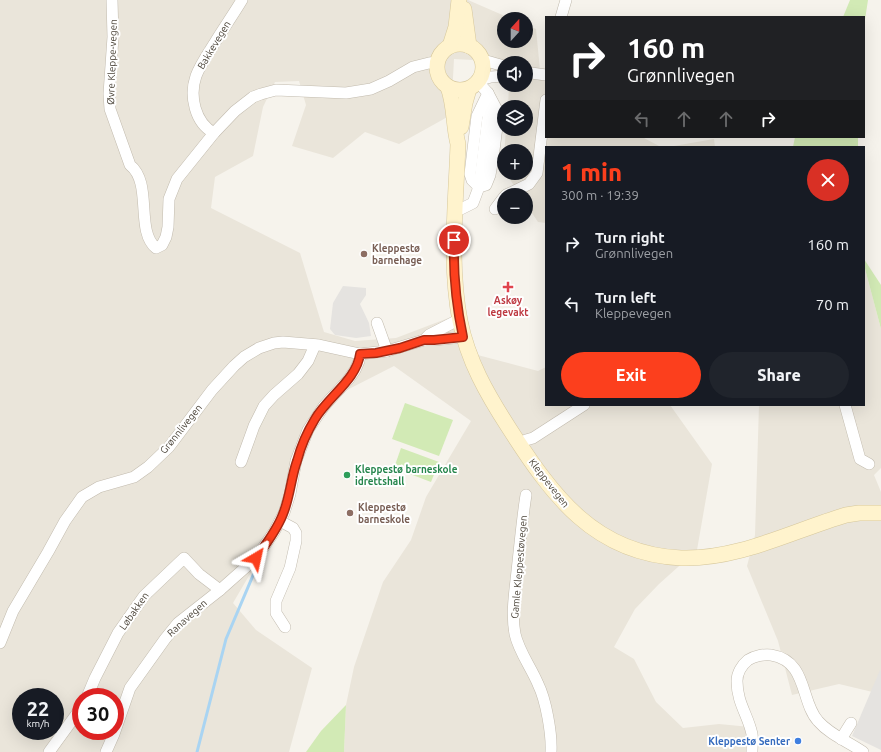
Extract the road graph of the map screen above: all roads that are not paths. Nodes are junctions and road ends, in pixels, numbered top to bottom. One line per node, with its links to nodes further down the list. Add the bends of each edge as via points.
1 (112, 0): 19 (street, Øvre Kleppe-vegen, via 110,109 130,165 141,182 147,232 154,247 162,245 166,237 169,199 177,179)
2 (242, 0): 19 (street, Bakkevegen, via 195,78 196,111 202,123)
3 (460, 0): 7 (main road)
4 (463, 0): 8 (main road)
5 (566, 0): 6 (street)
6 (561, 16)
7 (450, 46): 8 (main road); 10 (main road, via 440,54)
8 (469, 46): 9 (main road, via 477,50)
9 (482, 60): 11 (street); 15 (main road, via 484,69)
10 (438, 62): 16 (main road, via 438,76); 19 (street, Øvre Kleppe-vegen, via 413,67 370,89 346,93 276,90 261,94 245,103)
11 (497, 64)
12 (533, 74): 13 (street)
13 (545, 75)
14 (497, 77): 15 (street)
15 (476, 84): 16 (main road, via 459,91); 17 (street); 20 (main road, Kleppevegen, via 465,103)
16 (448, 87): 20 (main road, Kleppevegen, via 453,103)
17 (488, 94): 21 (street, via 477,116 470,174); 21 (street, via 498,119 490,175 486,186)
18 (545, 108): 22 (street, via 537,173 529,184)
19 (214, 133)
20 (458, 144): 25 (main road, Kleppevegen)
21 (479, 187): 25 (street, via 473,203)
22 (521, 188)
23 (497, 206): 24 (street)
24 (495, 209)
25 (456, 210): 26 (main road, Kleppevegen, via 454,272)
26 (460, 319): 28 (main road, Kleppevegen); 29 (street, Grønnlivegen)
27 (377, 323): 31 (street)
28 (463, 337): 29 (street, Grønnlivegen); 35 (main road, Kleppevegen, via 480,379)
29 (424, 340): 31 (street, Grønnlivegen)
30 (315, 345): 32 (street, Grønnlivegen); 36 (street, via 308,361 298,374 264,406); 43 (street, Grønnlivegen, via 274,343 244,357 212,390 169,448 148,467 134,477 99,487 82,497 13,611)
31 (387, 351): 32 (street, Grønnlivegen)
32 (360, 354): 40 (street, Ranavegen, via 355,370 324,406 308,430 296,461 290,494)
33 (582, 406): 35 (street)
34 (845, 406): 37 (street, via 860,459)
35 (520, 444): 39 (main road, Kleppevegen, via 558,497 578,517 613,540 653,554 695,558 724,554 765,543 846,515)
36 (241, 462)
37 (869, 464)
38 (526, 495): 50 (street, Gamle Kleppestøvegen, via 515,588 514,625 520,648 542,695)
39 (881, 512)
40 (280, 521): 41 (street, Ranavegen, via 256,558); 42 (street, via 293,528 296,533 290,568 276,601 276,613)
41 (220, 590): 44 (street, Løbakken, via 184,558 177,563 147,591 118,633); 49 (street, Ranavegen, via 178,624 130,688)
42 (284, 627)
43 (0, 642)
44 (91, 688)
45 (72, 720): 48 (street)
46 (851, 723): 47 (street)
47 (841, 739): 51 (street, via 817,720 792,666 786,660 763,655 748,660 741,668 737,680 739,699 752,733); 52 (street)
48 (49, 752)
49 (106, 752)
50 (551, 752)
51 (752, 752)
52 (863, 752)

